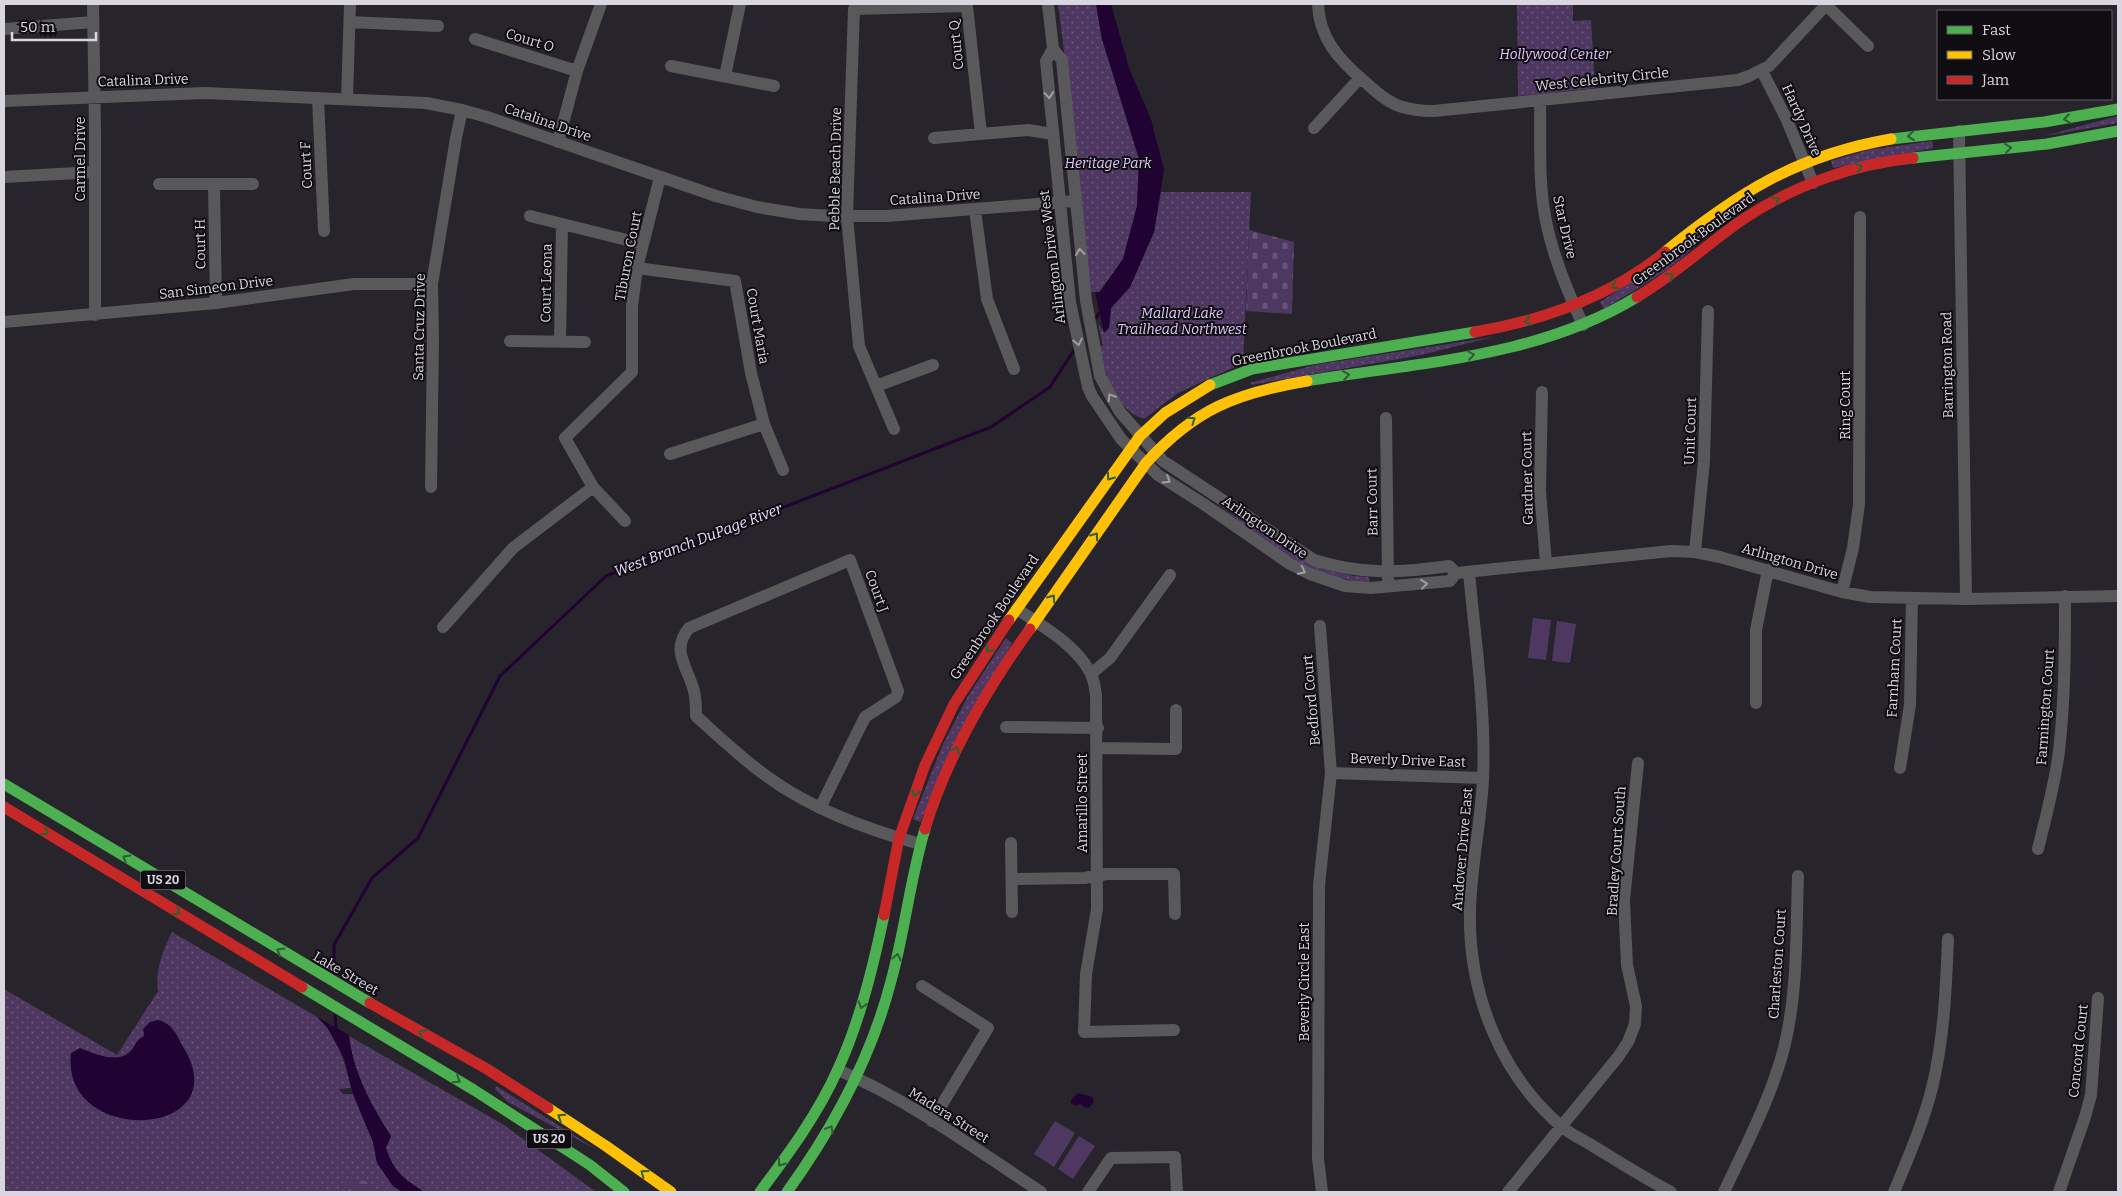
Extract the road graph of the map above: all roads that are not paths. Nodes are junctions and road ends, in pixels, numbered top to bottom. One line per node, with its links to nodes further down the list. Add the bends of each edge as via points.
1 (93, 4): 9 (street, Carmel Drive)
2 (350, 4): 10 (street)
3 (601, 4): 17 (street)
4 (740, 4): 19 (street)
5 (1048, 4): 15 (street, Arlington Drive West)
6 (1318, 4): 20 (street, West Celebrity Circle, via 1320,24 1330,46)
7 (1826, 5): 14 (street); 18 (street, West Celebrity Circle)
8 (854, 9): 32 (street, Court Q, via 967,6); 49 (street, Pebble Beach Drive)
9 (93, 22): 12 (street); 22 (street, Carmel Drive)
10 (350, 22): 11 (street); 24 (street)
11 (438, 26)
12 (4, 29)
13 (475, 39): 17 (street, Court O)
14 (1868, 46)
15 (1053, 48): 33 (street, Arlington Drive West, one-way to 33, via 1046,61); 45 (street, Arlington Drive West, via 1062,60)
16 (670, 66): 19 (street)
17 (577, 70): 35 (street)
18 (1762, 70): 25 (street, West Celebrity Circle, via 1738,80); 37 (street, Hardy Drive)
19 (725, 76): 21 (street)
20 (1360, 78): 25 (street, West Celebrity Circle, via 1388,100 1420,111); 29 (street)
21 (774, 86)
22 (95, 97): 23 (street, Catalina Drive, via 205,93); 26 (street, Catalina Drive); 38 (street, Carmel Drive)
23 (318, 98): 24 (street, Catalina Drive); 52 (street, Court F)
24 (347, 99): 28 (street, Catalina Drive, via 414,102)
25 (1540, 100): 57 (street, Star Drive, via 1544,214 1554,253)
26 (4, 101)
27 (2118, 109): 30 (main road, Greenbrook Boulevard, one-way to 30, via 2060,120)
28 (462, 110): 35 (street, Catalina Drive); 55 (street, Santa Cruz Drive)
29 (1314, 128)
30 (1959, 131): 36 (street, Barrington Road); 37 (main road, Greenbrook Boulevard, one-way to 37, via 1864,144)
31 (2118, 131): 36 (main road, Greenbrook Boulevard, one-way to 31, via 2047,144)
32 (981, 134): 33 (street, via 1028,130); 34 (street)
33 (1053, 134): 46 (street, Arlington Drive West)
34 (934, 138)
35 (558, 142): 40 (street, Catalina Drive)
36 (1959, 153): 41 (main road, Greenbrook Boulevard, one-way to 36, via 1865,165); 93 (street, Barrington Road)
37 (1805, 162): 41 (street, Hardy Drive); 57 (main road, Greenbrook Boulevard, one-way to 57, via 1740,196 1633,276)
38 (95, 172): 39 (street); 59 (street, Carmel Drive)
39 (4, 177)
40 (660, 178): 49 (street, Catalina Drive, via 757,207 799,214); 53 (street, Tiburon Court)
41 (1813, 183): 61 (main road, Greenbrook Boulevard, one-way to 41, via 1655,287 1756,210)
42 (159, 184): 43 (street)
43 (214, 184): 44 (street); 56 (street, Court H)
44 (253, 184)
45 (1075, 201): 46 (street, Catalina Drive); 72 (street, Arlington Drive West, one-way to 45, via 1120,412 1100,376 1086,300)
46 (1060, 202): 47 (street, Catalina Drive); 73 (street, Arlington Drive West, one-way to 73, via 1068,290 1092,396 1121,439)
47 (975, 210): 49 (street, Catalina Drive); 66 (street, via 986,300)
48 (530, 216): 51 (street, Court Leona)
49 (846, 216): 67 (street, Pebble Beach Drive, via 859,346)
50 (1860, 217): 89 (street, Ring Court, via 1859,504)
51 (562, 224): 53 (street, Court Leona); 63 (street, Court Leona)
52 (324, 232)
53 (643, 244): 54 (street, Tiburon Court)
54 (638, 268): 70 (street, Court Maria, via 736,281 751,373); 79 (street, Tiburon Court, via 632,306 632,372 565,438)
55 (432, 284): 56 (street, San Simeon Drive, via 354,284); 78 (street, Santa Cruz Drive)
56 (216, 302): 59 (street, San Simeon Drive)
57 (1574, 306): 61 (street, Star Drive); 72 (main road, Greenbrook Boulevard, one-way to 72, via 1505,327 1276,364 1233,374 1180,401)
58 (1708, 311): 81 (street, Unit Court, via 1704,461)
59 (95, 315): 60 (street, San Simeon Drive)
60 (4, 322)
61 (1583, 326): 74 (main road, Greenbrook Boulevard, one-way to 61, via 1198,416 1231,398 1291,383 1511,348)
62 (510, 341): 63 (street, Court Leona)
63 (560, 342): 64 (street, Court Leona)
64 (585, 342)
65 (933, 365): 67 (street)
66 (1014, 369)
67 (876, 386): 71 (street, Pebble Beach Drive)
68 (1542, 392): 82 (street, Gardner Court, via 1540,491)
69 (1386, 418): 84 (street, Barr Court)
70 (764, 424): 75 (street); 77 (street, Court Maria)
71 (894, 429)
72 (1140, 436): 73 (main road, Greenbrook Boulevard); 74 (street, Arlington Drive)
73 (1131, 448): 76 (street, Arlington Drive); 94 (main road, Greenbrook Boulevard, one-way to 94)
74 (1155, 452): 76 (main road, Greenbrook Boulevard); 84 (street, Arlington Drive, via 1163,461 1314,560 1338,568)
75 (670, 454)
76 (1146, 463): 88 (street, Arlington Drive, one-way to 88, via 1158,475 1290,564 1345,586); 95 (main road, Greenbrook Boulevard, one-way to 76)
77 (783, 470)
78 (431, 487)
79 (593, 487): 80 (street, Tiburon Court); 97 (street, via 513,548)
80 (625, 521)
81 (1695, 552): 82 (street, Arlington Drive, via 1671,550); 83 (street, Arlington Drive)
82 (1546, 563): 85 (street, Arlington Drive)
83 (1768, 570): 89 (street, Arlington Drive); 99 (street, via 1756,630)
84 (1387, 572): 86 (street, Arlington Drive, via 1449,566); 88 (street, Barr Court)
85 (1469, 572): 86 (street, Arlington Drive); 107 (street, Andover Drive East, via 1481,710)
86 (1456, 573): 88 (street, Arlington Drive, one-way to 86, via 1450,581)
87 (1170, 574): 98 (street, via 1110,658)
88 (1388, 586)
89 (1842, 592): 92 (street, Arlington Drive, via 1870,597)
90 (2065, 596): 91 (street, Arlington Drive); 93 (street, Arlington Drive); 114 (street, Farmington Court, via 2062,720 2055,773)
91 (2118, 596)
92 (1912, 598): 93 (street, Arlington Drive); 105 (street, Farnham Court, via 1910,705)
93 (1966, 598)
94 (1017, 609): 95 (street, Amarillo Street); 111 (main road, Greenbrook Boulevard, one-way to 111, via 951,710 925,765)
95 (1035, 621): 98 (street, Amarillo Street, via 1068,644); 112 (main road, Greenbrook Boulevard, one-way to 95, via 936,797 968,726)
96 (1320, 626): 106 (street, Bedford Court)
97 (443, 627)
98 (1091, 674): 102 (street, Amarillo Street)
99 (1756, 703)
100 (1176, 710): 103 (street, via 1176,749)
101 (1006, 727): 102 (street)
102 (1098, 728): 103 (street, Amarillo Street)
103 (1097, 748): 115 (street, Amarillo Street)
104 (1638, 763): 127 (street, Bradley Court South, via 1624,900 1627,965 1636,1006 1635,1024 1618,1057)
105 (1900, 768)
106 (1331, 773): 107 (street, Beverly Drive East); 135 (street, Beverly Circle East, via 1319,886 1318,1159)
107 (1483, 778): 127 (street, Andover Drive East, via 1470,910 1481,999 1508,1063)
108 (4, 784): 129 (main road, Lake Street / US 20, one-way to 108, via 487,1069 322,976)
109 (4, 807): 128 (main road, US 20, one-way to 128, via 474,1090)
110 (820, 808): 110 (street, Court J, via 865,717 896,697 898,691 850,560 689,628 682,637 680,653 695,693 696,716 744,760); 111 (street)
111 (899, 838): 112 (street); 124 (main road, Greenbrook Boulevard, one-way to 124, via 874,964)
112 (920, 844): 125 (main road, Greenbrook Boulevard, one-way to 112, via 892,979)
113 (1011, 844): 117 (street)
114 (2038, 849)
115 (1097, 876): 117 (street); 119 (street, via 1174,874); 123 (street, Amarillo Street, via 1097,909 1086,974 1084,1032)
116 (1798, 876): 138 (street, Charleston Court, via 1793,995 1784,1046 1771,1090)
117 (1012, 879): 118 (street)
118 (1012, 912)
119 (1175, 914)
120 (1948, 939): 139 (street, via 1945,1016 1934,1081)
121 (922, 986): 126 (street, via 988,1028)
122 (2098, 998): 140 (street, Concord Court, via 2090,1094)
123 (1174, 1030)
124 (838, 1070): 125 (street, Madera Street); 130 (main road, Greenbrook Boulevard, one-way to 130, via 803,1133)
125 (857, 1078): 126 (street, Madera Street); 131 (main road, Greenbrook Boulevard, one-way to 125, via 830,1129)
126 (932, 1121): 132 (street, Madera Street)
127 (1561, 1126): 136 (street, Bradley Court South); 137 (street, Andover Drive East)
128 (624, 1192)
129 (671, 1192)
130 (760, 1192)
131 (787, 1192)
132 (1041, 1192)
133 (1088, 1192): 134 (street, via 1111,1158 1175,1157)
134 (1177, 1192)
135 (1322, 1192)
136 (1508, 1192)
137 (1671, 1192)
138 (1724, 1192)
139 (1894, 1192)
140 (2059, 1192)

